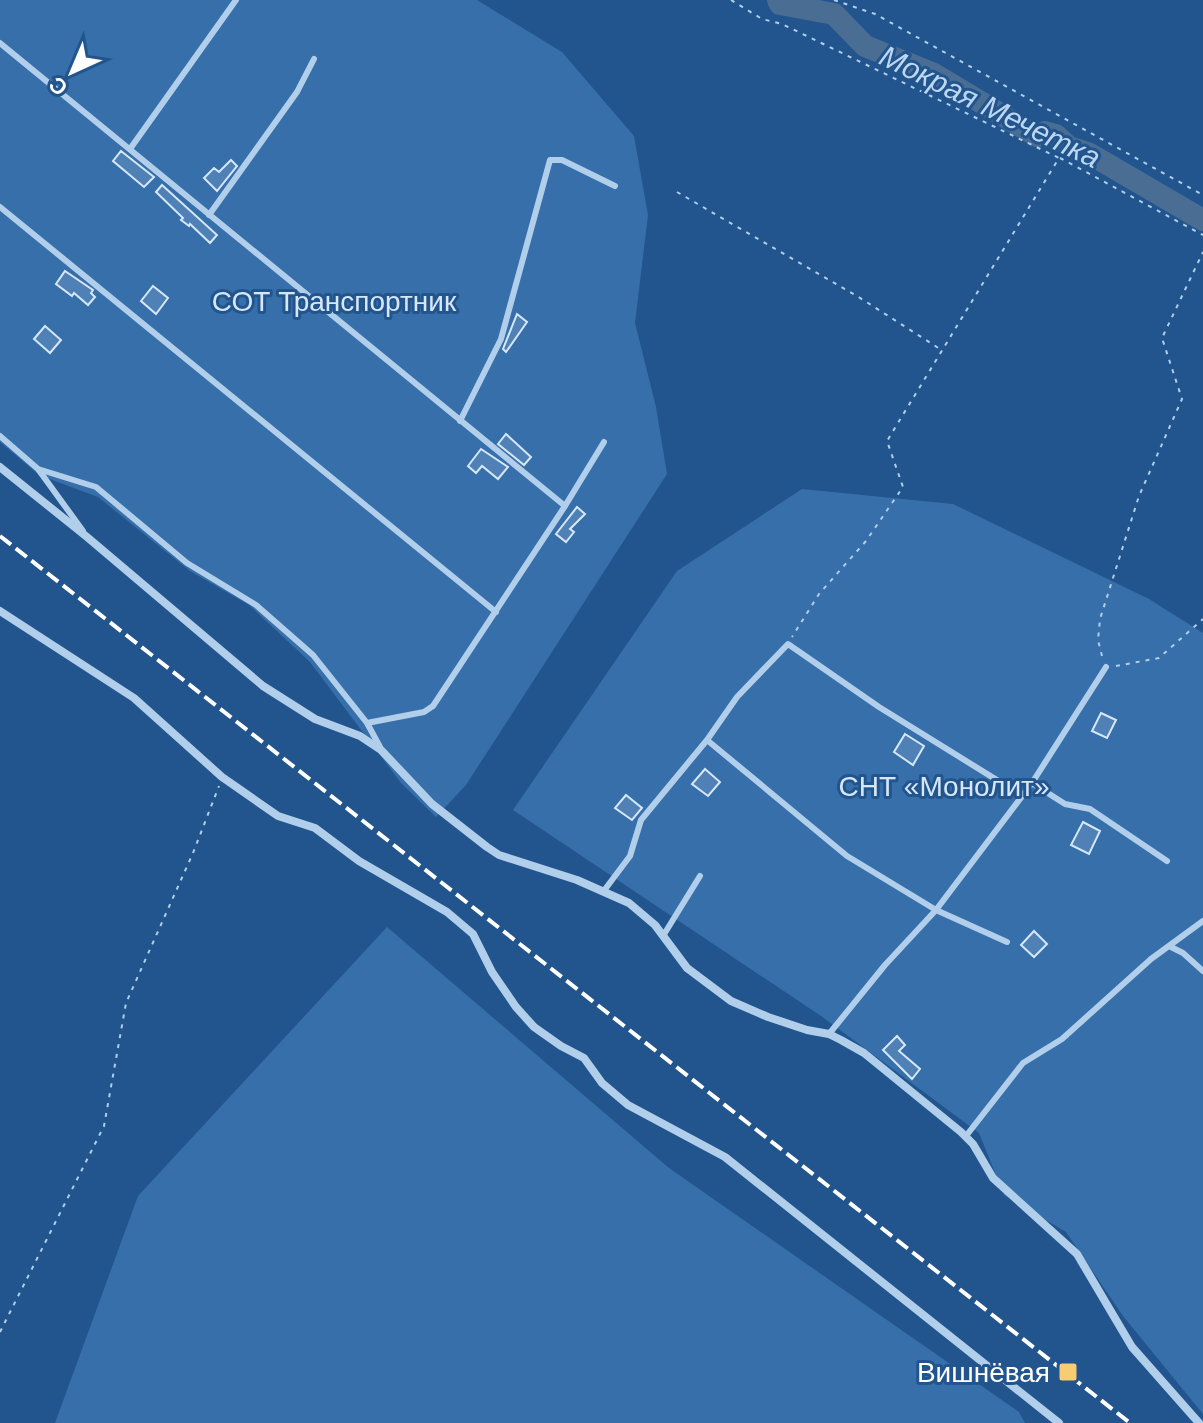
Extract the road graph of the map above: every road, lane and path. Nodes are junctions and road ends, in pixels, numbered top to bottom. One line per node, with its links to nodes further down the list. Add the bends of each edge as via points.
1 (236, 0): 6 (lane)
2 (731, 0): 7 (path)
3 (834, 0): 10 (path, via 875,14)
4 (0, 43): 6 (lane)
5 (314, 59): 12 (lane, via 297,92)
6 (130, 149): 12 (lane)
7 (1059, 158): 13 (path); 15 (path)
8 (615, 186): 16 (lane, via 562,160 550,160 501,339)
9 (677, 192): 15 (path)
10 (1203, 195)
11 (0, 207): 24 (lane)
12 (209, 215): 16 (lane)
13 (1203, 235)
14 (1203, 252): 27 (path, via 1162,338 1182,399 1139,496 1100,619 1098,640)
15 (942, 350): 26 (path, via 887,441 903,487 866,541 819,594)
16 (460, 421): 21 (lane)
17 (0, 436): 20 (lane)
18 (604, 442): 21 (lane)
19 (0, 467): 22 (street)
20 (38, 469): 22 (lane); 28 (lane, via 96,487 187,563 256,605 313,655)
21 (565, 506): 24 (lane)
22 (87, 537): 30 (street, via 263,686 315,719)
23 (0, 611): 31 (street, via 134,698)
24 (496, 612): 28 (lane, via 433,706)
25 (1203, 619): 27 (path, via 1159,658)
26 (788, 644): 29 (lane, via 737,697); 33 (lane)
27 (1106, 667): 32 (lane)
28 (367, 723): 30 (lane)
29 (707, 740): 36 (lane, via 641,820 630,856); 37 (lane, via 847,856)
30 (381, 750): 36 (street, via 432,804 499,855)
31 (222, 777): 45 (path, via 126,1003 104,1126); 46 (street, via 278,816 315,828 359,861 447,912 473,934 492,972 534,1027 584,1058 628,1105 725,1157)
32 (1032, 783): 33 (lane); 34 (lane, via 1065,804 1090,809)
33 (1021, 795): 37 (lane)
34 (1167, 861)
35 (700, 876): 39 (lane)
36 (603, 892): 39 (street, via 629,903)
37 (936, 910): 40 (lane); 43 (lane)
38 (1203, 921): 41 (lane)
39 (663, 936): 43 (street, via 687,968 731,1001)
40 (1007, 942)
41 (1171, 947): 42 (lane); 44 (lane, via 1062,1039 1023,1063)
42 (1203, 971)
43 (829, 1034): 44 (street, via 864,1053)
44 (966, 1136): 47 (street, via 993,1178 1077,1254 1132,1347)
45 (0, 1332)
46 (1059, 1423)
47 (1199, 1423)

